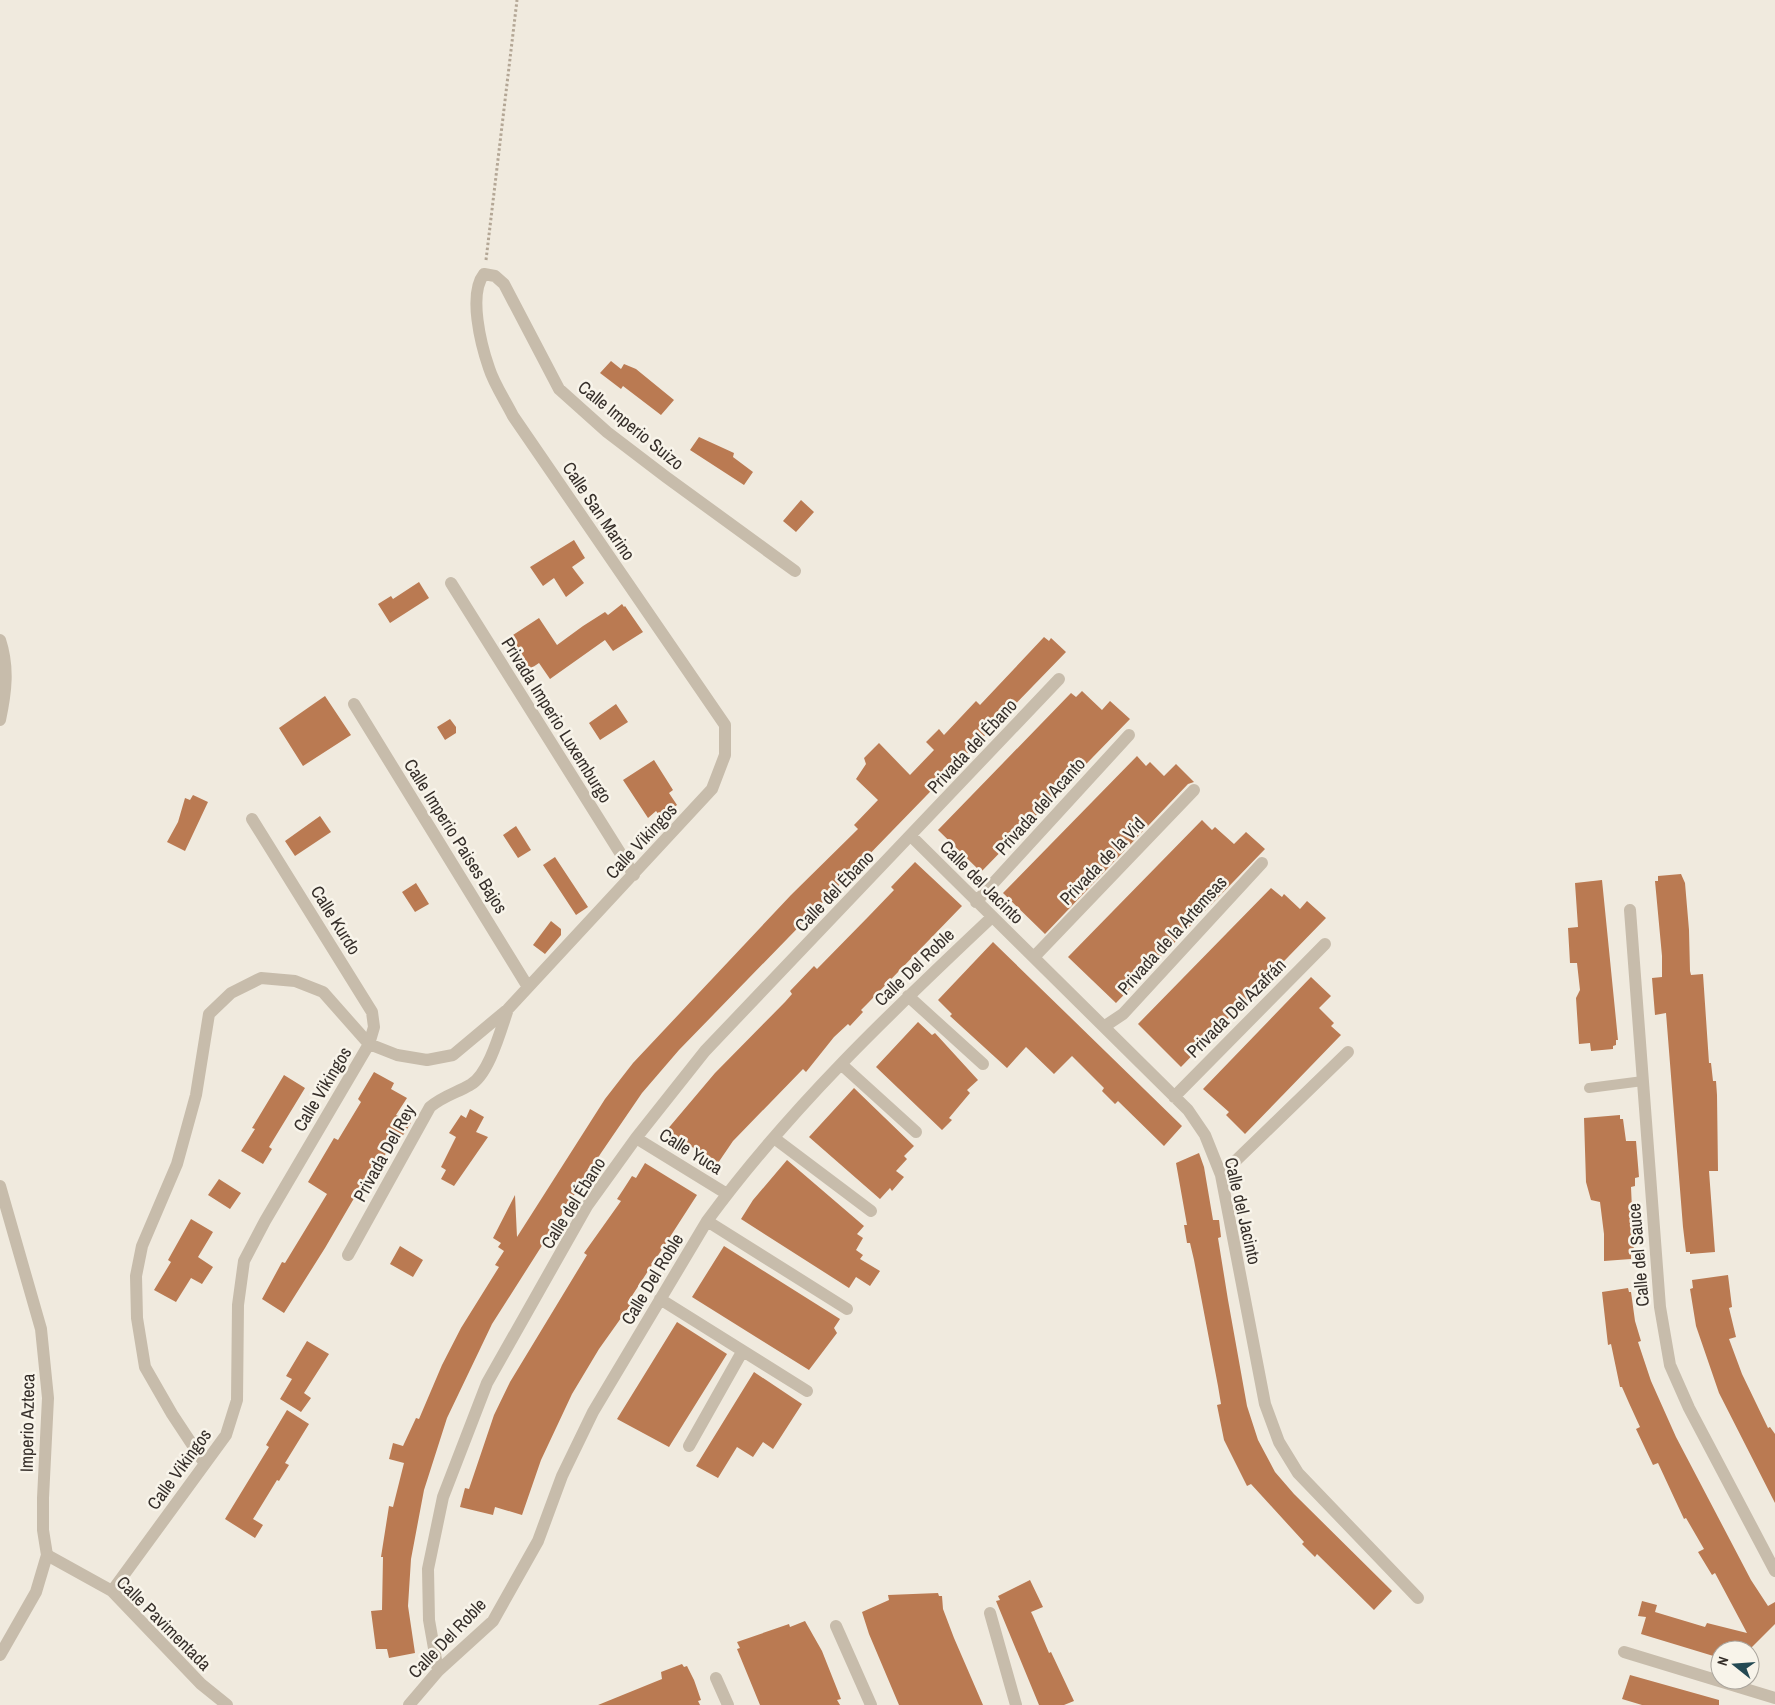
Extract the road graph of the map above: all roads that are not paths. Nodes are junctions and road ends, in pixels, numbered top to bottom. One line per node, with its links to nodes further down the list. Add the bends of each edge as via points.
1 (484, 274): 2 (street, Calle Imperio Suizo, via 495,276 504,284 559,389 658,472); 9 (street, Calle San Marino, via 476,302 489,369 513,416 724,725)
2 (795, 571)
3 (451, 583): 14 (street, Privada Imperio Luxemburgo)
4 (0, 640): 7 (street, via 6,658 6,691)
5 (1059, 679): 12 (street, Privada del Ébano)
6 (354, 704): 20 (street, Calle Imperio Paises Bajos)
7 (0, 720)
8 (1129, 735): 15 (street, Privada del Acanto)
9 (724, 755): 14 (street, Calle Vikingos, via 712,790)
10 (1194, 790): 19 (street, Privada de la Vid)
11 (252, 819): 24 (street, Calle Kurdo, via 372,1012 374,1027)
12 (911, 836): 15 (street, Calle del Jacinto); 32 (street, Calle del Ébano, via 705,1051)
13 (1262, 863): 23 (street, Privada de la Artemsas, via 1123,1014)
14 (634, 876): 20 (street, Calle Vikingos)
15 (976, 902): 17 (street, Calle del Jacinto)
16 (1630, 910): 28 (street, Calle del Sauce)
17 (992, 917): 19 (street, Calle del Jacinto); 21 (street, Calle Del Roble)
18 (1325, 944): 30 (street, Privada Del Azafrán)
19 (1034, 957): 23 (street, Calle del Jacinto)
20 (528, 987): 22 (street, Calle Vikingos)
21 (908, 996): 26 (street, Calle Del Roble); 27 (street)
22 (508, 1009): 24 (street, Calle Vikingos, via 453,1055 427,1060); 39 (street, Privada Del Rey, via 482,1074 472,1084 441,1097 430,1107)
23 (1105, 1026): 30 (street, Calle del Jacinto)
24 (369, 1044): 45 (street, Calle Vikingos, via 264,1221 244,1261 238,1305 237,1400 226,1435); 45 (street, via 323,992 295,981 261,978 232,993 209,1014 196,1095 179,1155 142,1246 136,1276 137,1318 146,1367)
25 (1348, 1052): 34 (street)
26 (841, 1064): 31 (street); 33 (street, Calle Del Roble)
27 (983, 1064)
28 (1642, 1081): 29 (lane); 47 (street, Calle del Sauce, via 1660,1307 1670,1365 1689,1408)
29 (1589, 1088)
30 (1174, 1097): 34 (street, Calle del Jacinto, via 1188,1110 1204,1135)
31 (916, 1132)
32 (636, 1138): 36 (street, Calle Yuca); 54 (street, Calle del Ébano, via 587,1206 487,1383 443,1497 428,1569 429,1620)
33 (774, 1138): 36 (street, Calle Del Roble); 37 (street)
34 (1221, 1175): 49 (street, Calle del Jacinto, via 1265,1404 1279,1442 1298,1473)
35 (0, 1186): 46 (street, Imperio Azteca, via 41,1329 48,1398 42,1498)
36 (727, 1194): 38 (street, Calle Del Roble)
37 (871, 1211)
38 (707, 1221): 40 (street, Calle Del Roble); 41 (street)
39 (348, 1254)
40 (660, 1299): 42 (street); 54 (street, Calle Del Roble, via 593,1412 562,1476 538,1541 493,1621)
41 (847, 1309)
42 (742, 1352): 43 (street); 44 (street)
43 (807, 1391)
44 (689, 1446)
45 (205, 1464): 48 (street, Calle Vikingos)
46 (47, 1555): 48 (street, Calle Pavimentada); 53 (street, Imperio Azteca, via 36,1592)
47 (1775, 1571)
48 (112, 1591): 57 (street, Calle Pavimentada, via 201,1684)
49 (1418, 1598)
50 (990, 1613): 61 (street)
51 (836, 1626): 60 (street)
52 (1624, 1652): 56 (street)
53 (0, 1655)
54 (438, 1671): 58 (street, Calle Del Roble)
55 (716, 1678): 59 (street)
56 (1775, 1698)
57 (227, 1705)
58 (409, 1705)
59 (728, 1705)
60 (871, 1705)
61 (1016, 1705)

